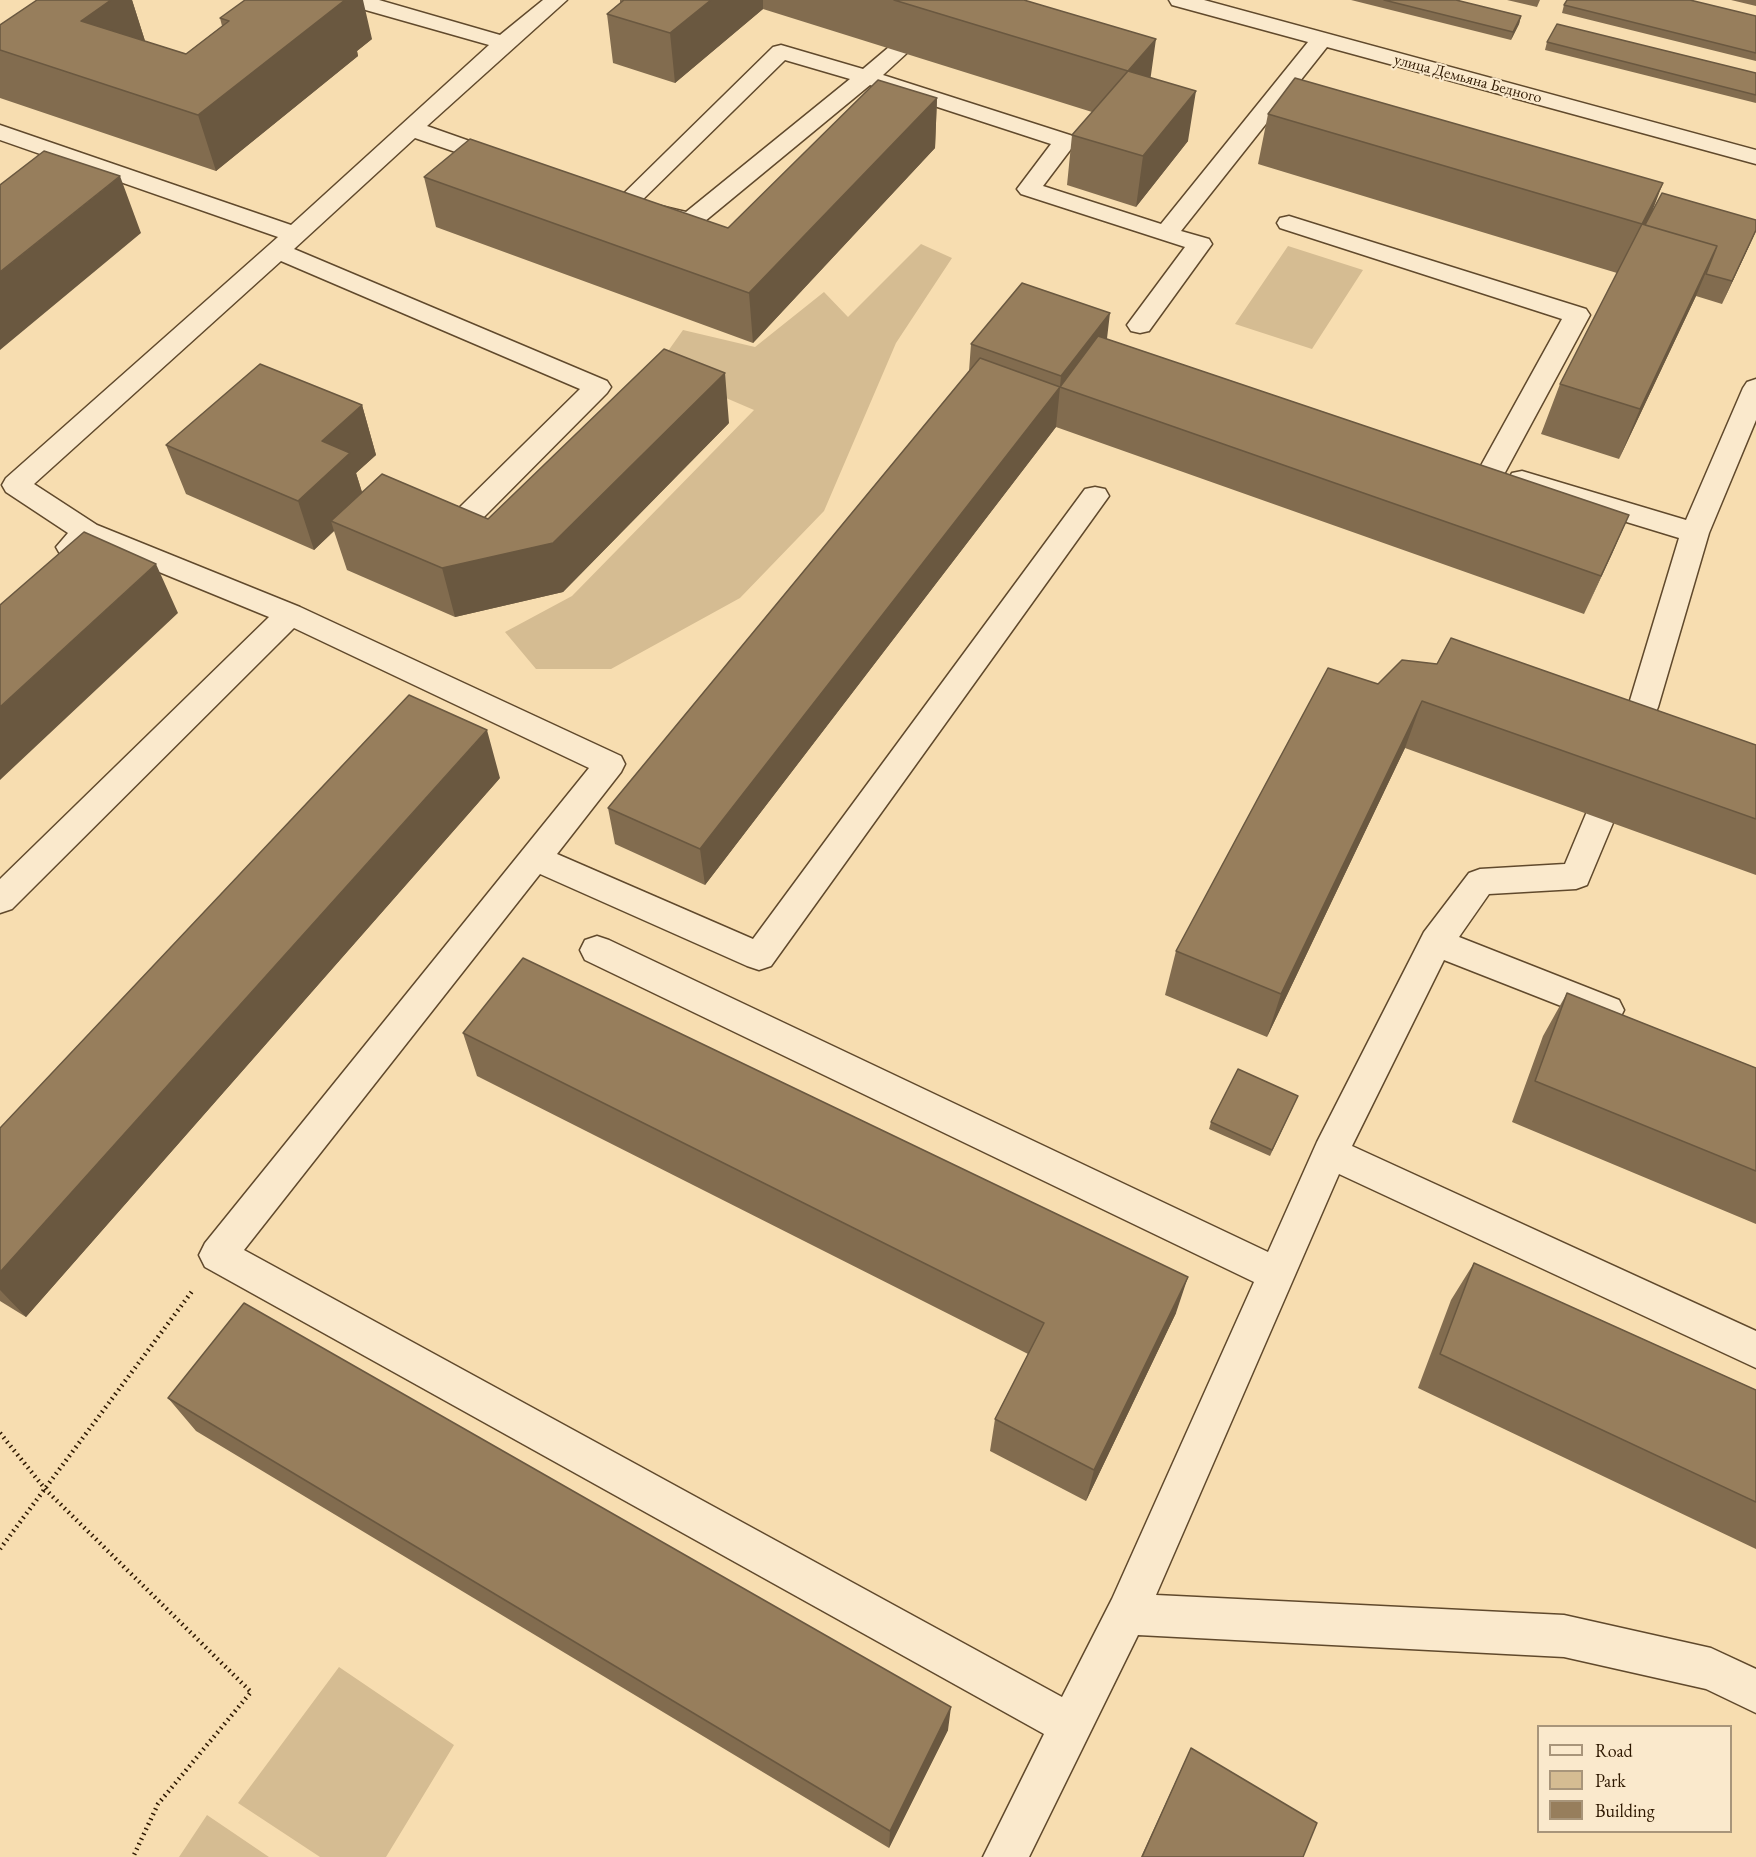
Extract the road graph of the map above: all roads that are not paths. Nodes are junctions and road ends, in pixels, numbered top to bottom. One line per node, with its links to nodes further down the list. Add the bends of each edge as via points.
1 (356, 0): 5 (street)
2 (556, 0): 5 (street)
3 (1188, 1): 4 (street, улица Демьяна Бедного)
4 (1322, 39): 10 (street, улица Демьяна Бедного); 13 (street)
5 (504, 43): 8 (street)
6 (897, 52): 7 (street)
7 (867, 77): 7 (street, via 690,221 614,200 781,52); 13 (street, via 1065,141 1029,189)
8 (409, 128): 11 (street); 14 (street)
9 (0, 132): 14 (street, via 63,166)
10 (1756, 157)
11 (528, 170)
12 (1289, 223): 21 (street, via 1577,315 1480,467)
13 (1166, 234): 15 (street, via 1200,244)
14 (286, 243): 17 (street); 19 (street, via 598,387 464,520)
15 (1140, 325)
16 (1756, 388): 21 (street)
17 (8, 482): 20 (street)
18 (1095, 496): 26 (street, via 759,956)
19 (412, 501)
20 (87, 532): 22 (street); 23 (street)
21 (1695, 534): 24 (street, via 1655,711)
22 (52, 564)
23 (290, 614): 26 (street, via 610,764); 27 (street)
24 (1624, 754)
25 (1599, 819): 28 (street, via 1576,876 1480,882)
26 (535, 858): 36 (street, via 219,1255)
27 (0, 900)
28 (1436, 942): 30 (street); 31 (street)
29 (597, 950): 32 (street)
30 (1635, 1021)
31 (1330, 1153): 32 (street); 33 (street)
32 (1276, 1274): 34 (street)
33 (1756, 1350)
34 (1127, 1614): 35 (street, via 1564,1636 1711,1669); 36 (street)
35 (1756, 1692)
36 (1071, 1725): 37 (street)
37 (1005, 1857)

